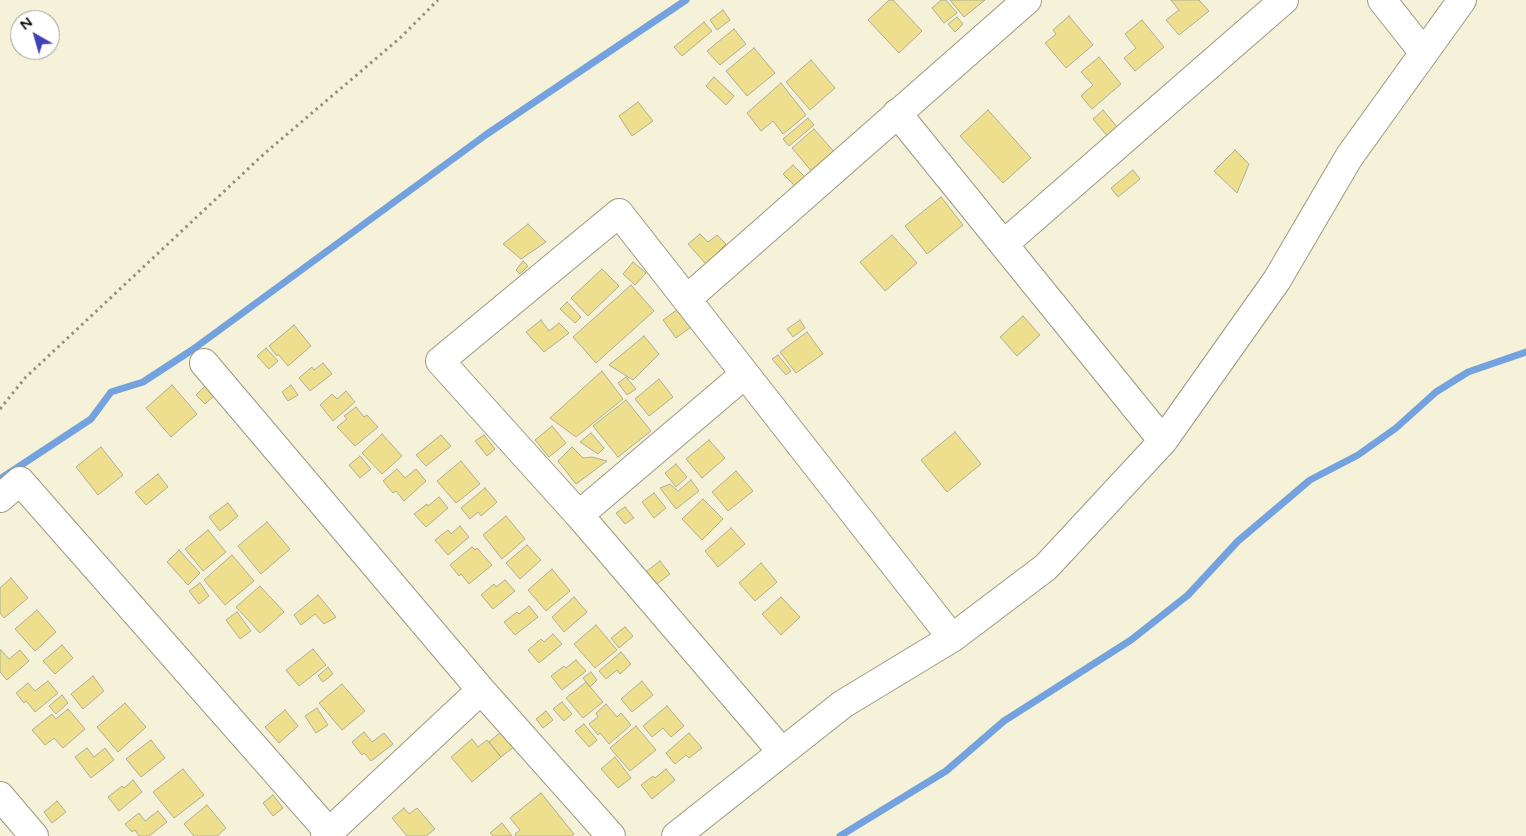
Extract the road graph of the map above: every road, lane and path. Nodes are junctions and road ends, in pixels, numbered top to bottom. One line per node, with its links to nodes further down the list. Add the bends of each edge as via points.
1 (438, 0): 12 (path, via 400,38 257,160 25,378)
2 (1027, 0): 7 (street)
3 (1284, 0): 8 (street)
4 (1382, 0): 6 (street)
5 (1462, 0): 6 (street)
6 (1424, 53): 13 (street, via 1349,157 1277,280)
7 (897, 113): 8 (street); 9 (street)
8 (1004, 244): 13 (street)
9 (687, 300): 11 (street); 15 (street, via 619,213 440,361)
10 (204, 363): 17 (street)
11 (745, 374): 15 (street); 16 (street)
12 (0, 409)
13 (1164, 441): 16 (street, via 1046,567)
14 (0, 498): 20 (street, via 20,481)
15 (579, 515): 18 (street)
16 (952, 638): 18 (street, via 843,704)
17 (481, 690): 20 (street); 22 (street)
18 (782, 752): 23 (street)
19 (0, 796): 21 (street)
20 (327, 834)
21 (34, 836)
22 (611, 836)
23 (676, 836)

